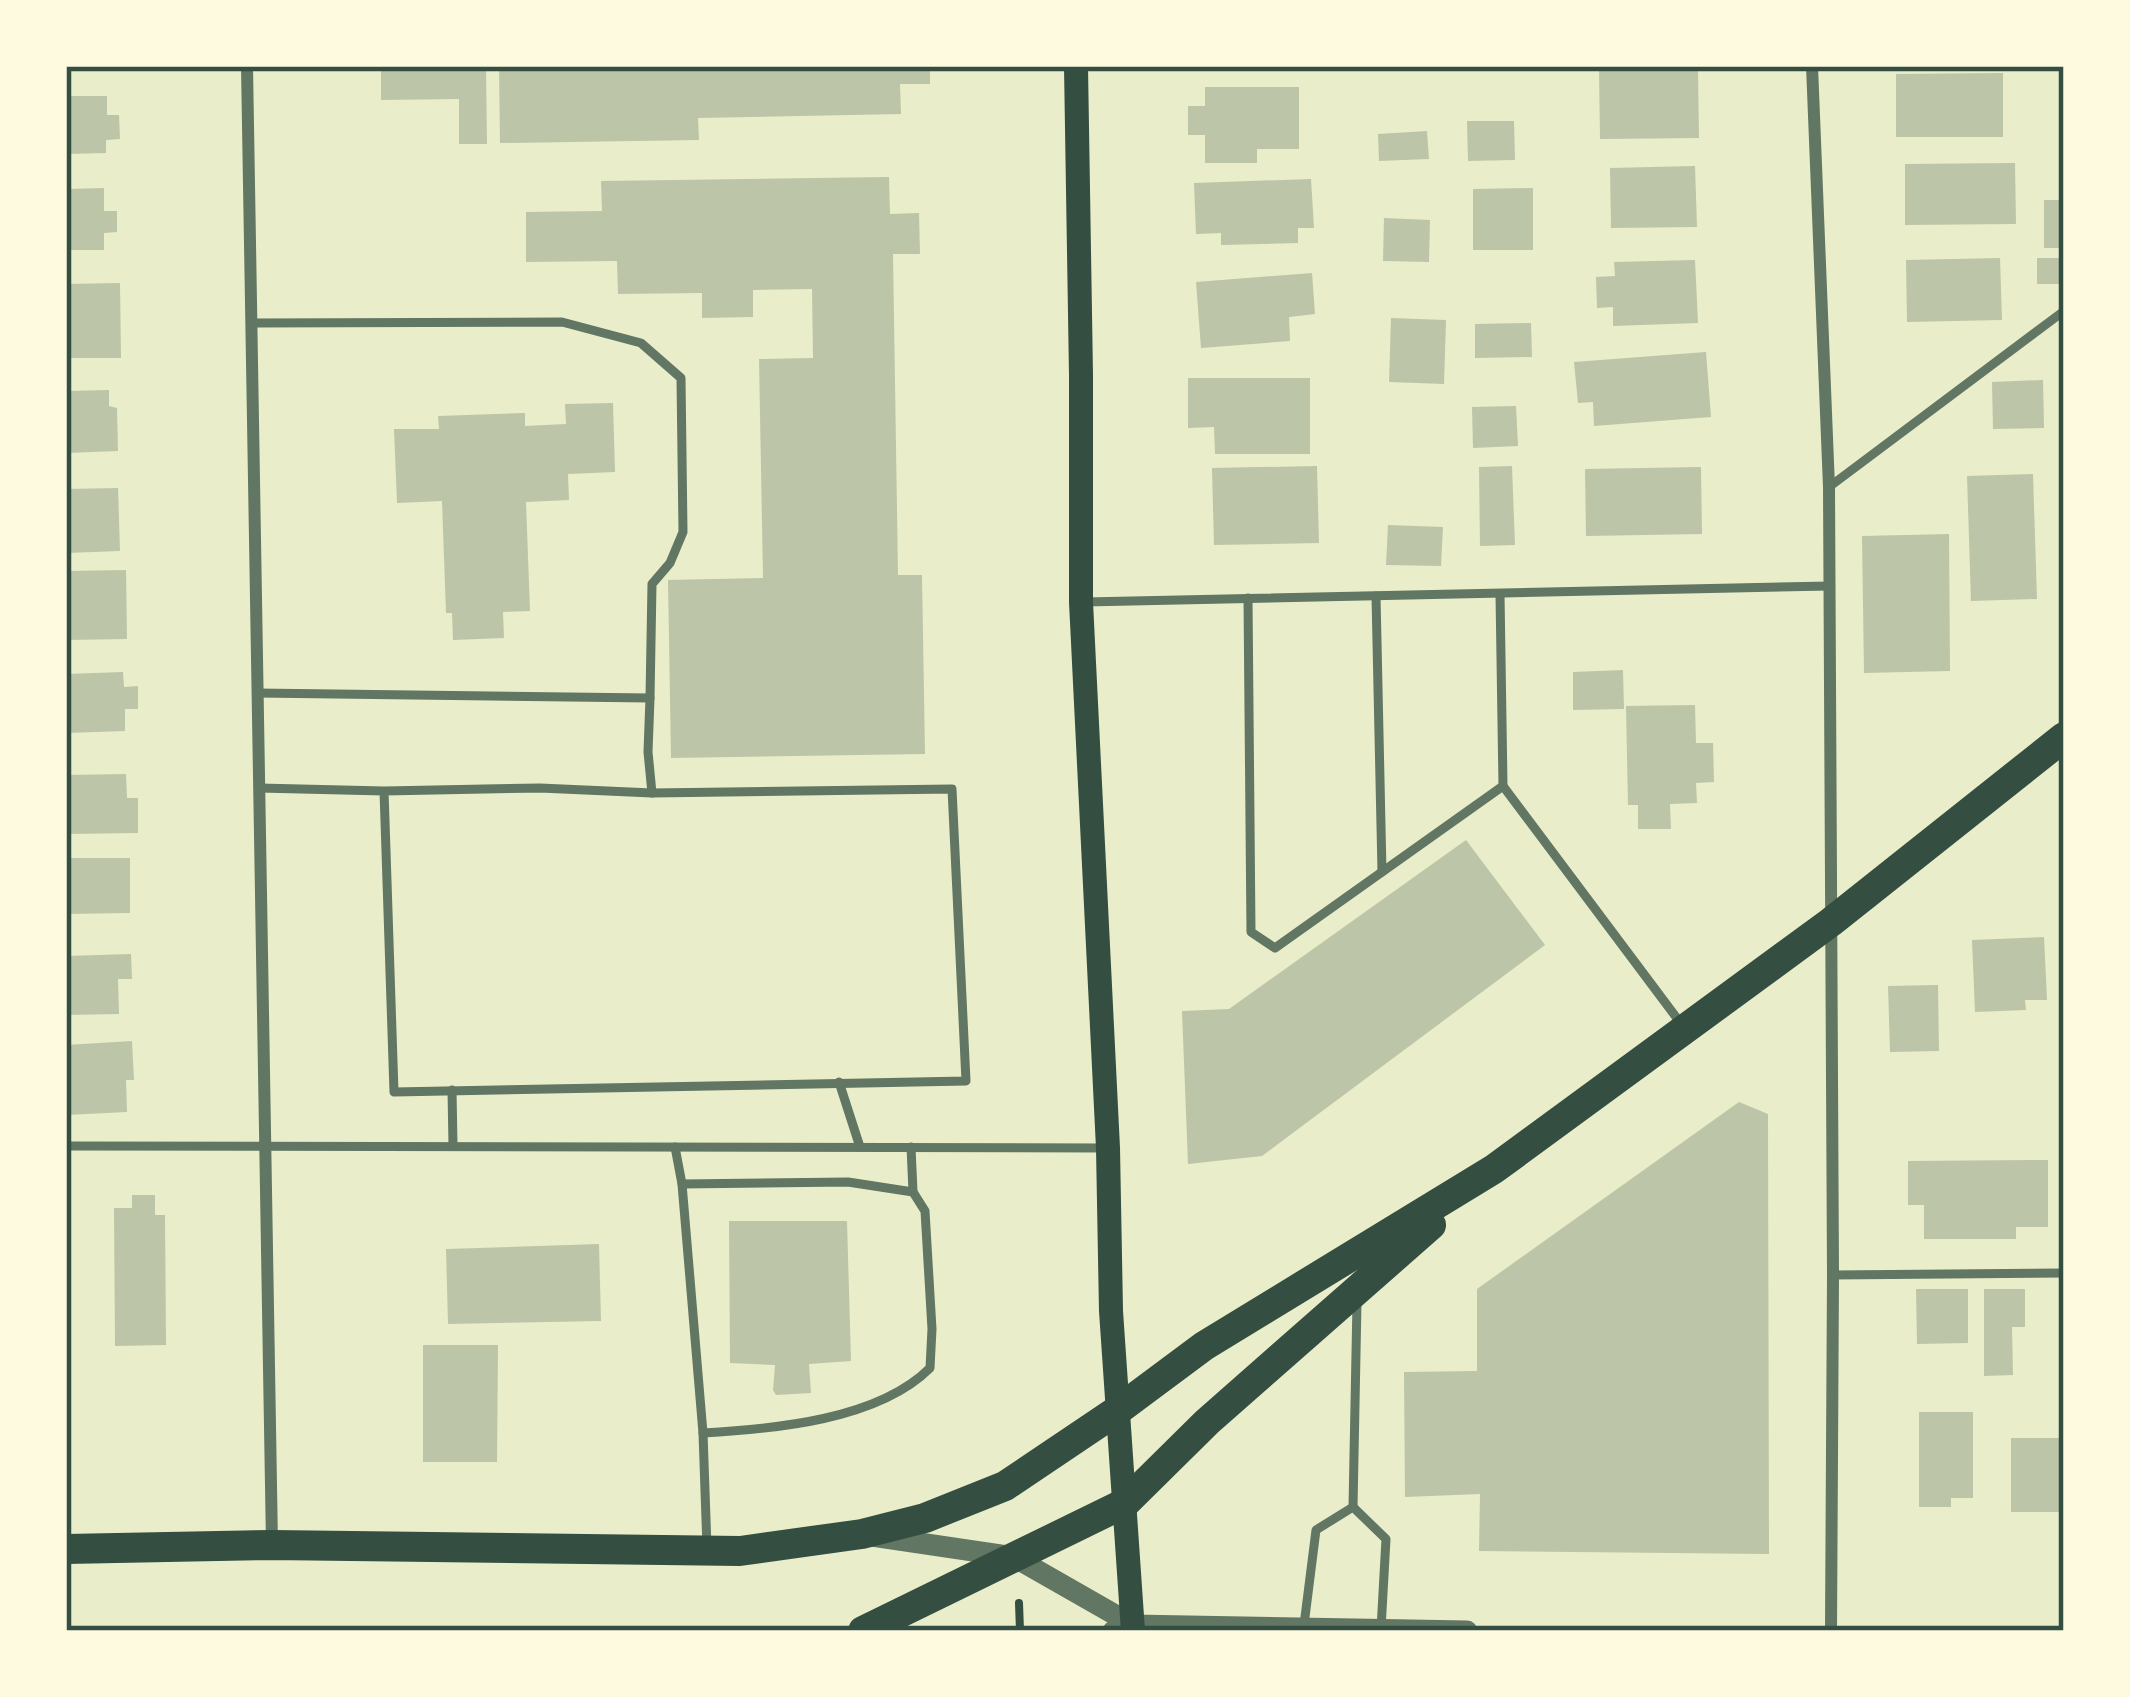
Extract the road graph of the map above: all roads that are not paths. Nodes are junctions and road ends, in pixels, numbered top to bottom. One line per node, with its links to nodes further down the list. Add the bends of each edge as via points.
1 (247, 66): 5 (street)
2 (1076, 66): 11 (main road)
3 (1812, 66): 6 (street)
4 (2064, 311): 6 (lane)
5 (251, 323): 12 (street); 13 (lane, via 562,322 641,343 681,378 683,532 652,584)
6 (1829, 488): 7 (street)
7 (1830, 586): 8 (lane); 20 (street)
8 (1500, 594): 9 (lane); 15 (lane)
9 (1376, 596): 10 (lane); 19 (lane)
10 (1248, 598): 11 (lane); 19 (lane, via 1251,932 1275,948)
11 (1081, 602): 30 (main road)
12 (257, 693): 13 (lane); 16 (street)
13 (650, 698): 18 (lane)
14 (2064, 737): 20 (main road)
15 (1503, 786): 19 (lane); 21 (lane)
16 (259, 788): 17 (lane); 24 (street)
17 (384, 791): 18 (lane); 23 (lane, via 394,1092)
18 (652, 793): 22 (lane, via 952,789 966,1081)
19 (1382, 872)
20 (1831, 922): 21 (main road); 35 (street)
21 (1685, 1029): 31 (main road)
22 (839, 1082): 23 (lane); 28 (lane)
23 (452, 1090): 26 (lane)
24 (265, 1145): 25 (lane); 26 (lane); 42 (street)
25 (66, 1146)
26 (453, 1146): 27 (lane)
27 (675, 1147): 28 (lane); 32 (lane)
28 (860, 1148): 29 (lane)
29 (911, 1148): 30 (lane); 33 (lane)
30 (1108, 1148): 37 (main road)
31 (1495, 1169): 36 (main road); 37 (main road, via 1204,1346)
32 (682, 1184): 33 (lane, via 848,1182); 38 (lane)
33 (913, 1192): 38 (lane, via 926,1210 931,1368 912,1386 820,1419)
34 (2064, 1273): 35 (lane)
35 (1833, 1275): 51 (street)
36 (1358, 1289): 39 (main road); 40 (lane)
37 (1118, 1411): 39 (main road); 41 (main road, via 1005,1486)
38 (703, 1433): 44 (lane)
39 (1125, 1503): 45 (main road); 47 (main road)
40 (1352, 1507): 46 (lane, via 1316,1530); 48 (lane, via 1386,1538)
41 (862, 1534): 44 (main road); 45 (street)
42 (272, 1545): 43 (main road); 44 (main road)
43 (66, 1550)
44 (707, 1552)
45 (1017, 1572): 47 (street); 49 (main road)
46 (1303, 1628): 47 (street); 48 (street)
47 (1126, 1629)
48 (1381, 1629): 50 (street)
49 (863, 1631)
50 (1467, 1631)
51 (1831, 1631)

